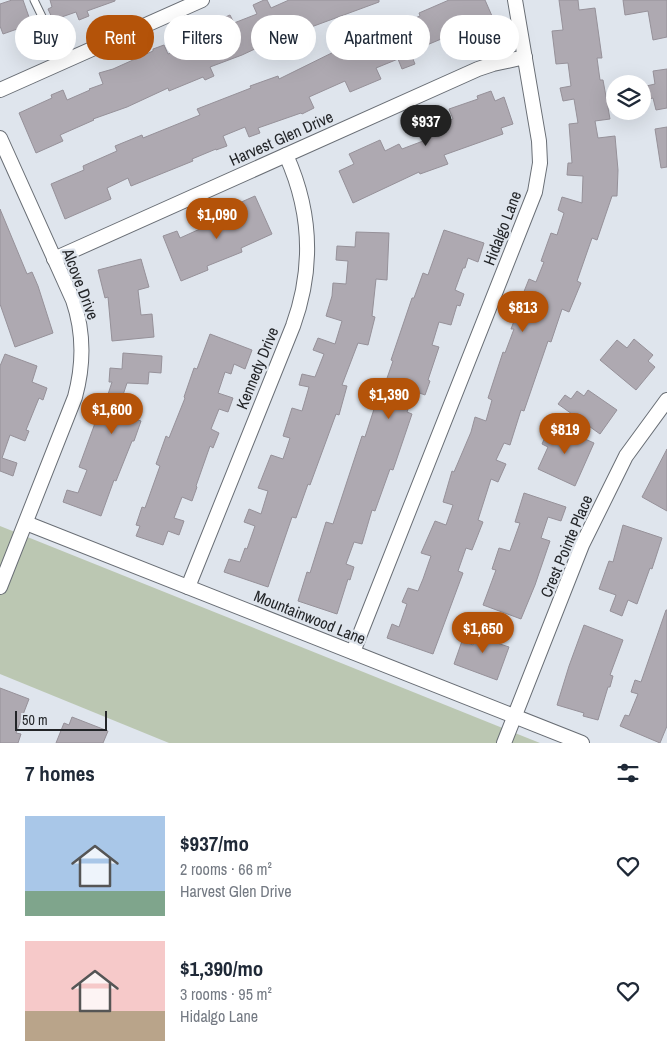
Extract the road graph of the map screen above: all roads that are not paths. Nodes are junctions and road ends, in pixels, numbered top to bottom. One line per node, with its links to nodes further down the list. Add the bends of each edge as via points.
1 (34, 0): 5 (lane)
2 (202, 0): 5 (street)
3 (515, 0): 4 (street, Hidalgo Lane)
4 (525, 57): 8 (street, Harvest Glen Drive, via 478,69); 14 (street, Hidalgo Lane, via 540,146 534,194)
5 (64, 62): 6 (street)
6 (0, 90)
7 (0, 138): 9 (street, Alcove Drive)
8 (286, 155): 9 (street, Harvest Glen Drive); 13 (street, Kennedy Drive, via 300,188 306,221 308,255 303,294)
9 (54, 259): 11 (street, Alcove Drive, via 77,315 82,340 82,367 72,406)
10 (667, 400): 15 (street, Crest Pointe Place, via 626,456 582,545)
11 (26, 523): 12 (street, Alcove Drive); 13 (street, Mountainwood Lane)
12 (0, 587)
13 (188, 587): 14 (street, Mountainwood Lane)
14 (353, 652): 15 (street, Mountainwood Lane)
15 (515, 716): 16 (street, Crest Pointe Place); 17 (street, Mountainwood Lane)
16 (504, 743)
17 (582, 743)

